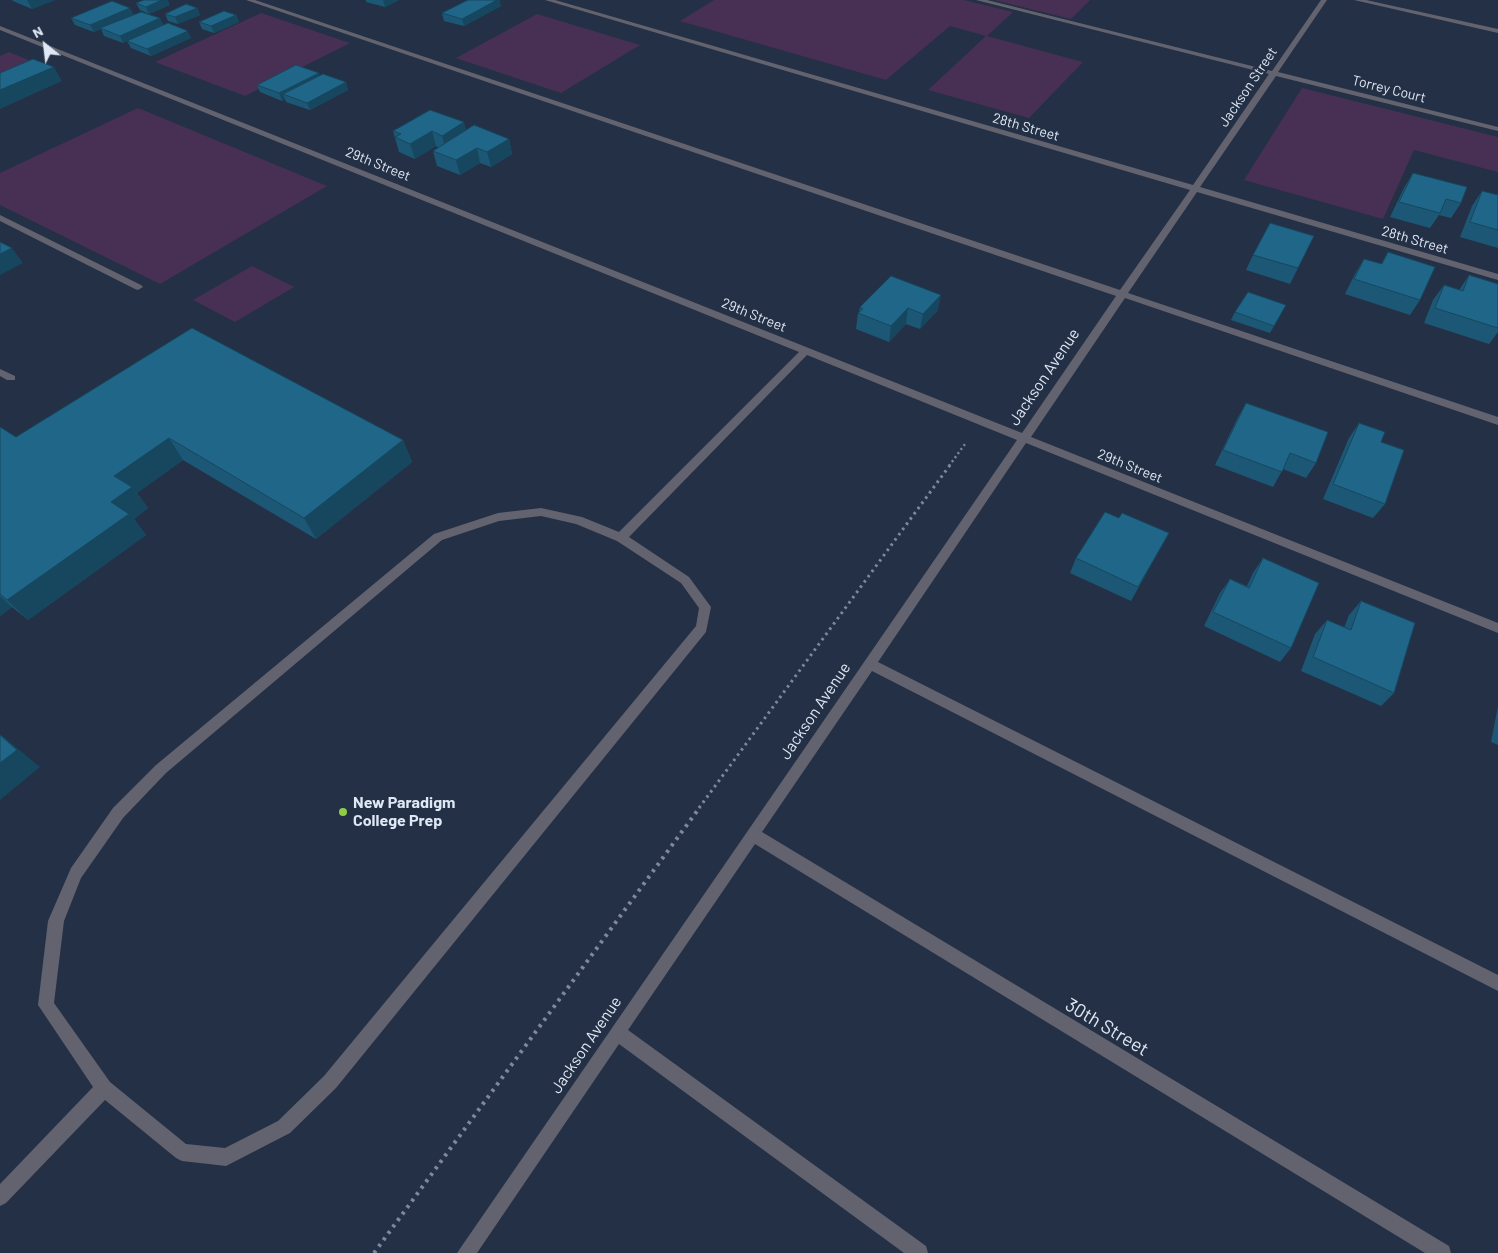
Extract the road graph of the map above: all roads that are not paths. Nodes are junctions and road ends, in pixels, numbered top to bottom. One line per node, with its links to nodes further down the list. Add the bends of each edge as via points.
1 (249, 0): 14 (street)
2 (548, 0): 10 (street, 28th Street)
3 (979, 0): 8 (street, Torrey Court)
4 (1324, 0): 8 (street, Jackson Street)
5 (1357, 0): 7 (street)
6 (0, 28): 15 (street, 29th Street)
7 (1498, 31)
8 (1273, 73): 9 (street, Torrey Court); 10 (street, Jackson Street)
9 (1498, 129)
10 (1194, 189): 12 (street, 28th Street); 14 (street, Jackson Avenue)
11 (0, 218): 13 (street)
12 (1498, 277)
13 (138, 287)
14 (1122, 295): 18 (street); 19 (street, Jackson Avenue)
15 (806, 351): 19 (street, 29th Street); 20 (street)
16 (0, 372): 17 (street)
17 (11, 378)
18 (1498, 421)
19 (1024, 438): 21 (street, 29th Street); 22 (street, Jackson Avenue)
20 (621, 538): 26 (street, via 578,520 541,512 498,517 438,537 161,769 118,813 76,873 56,921 46,1004); 26 (street, via 686,580 705,607 702,628 330,1082 284,1127 226,1157 182,1152)
21 (1498, 628)
22 (869, 663): 23 (street, Jackson Avenue); 24 (street)
23 (752, 834): 25 (street, Jackson Avenue); 30 (street, 30th Street)
24 (1498, 983)
25 (617, 1032): 28 (street, Jackson Avenue); 29 (street)
26 (104, 1088): 27 (street)
27 (0, 1197)
28 (466, 1253)
29 (919, 1253)
30 (1442, 1253)

